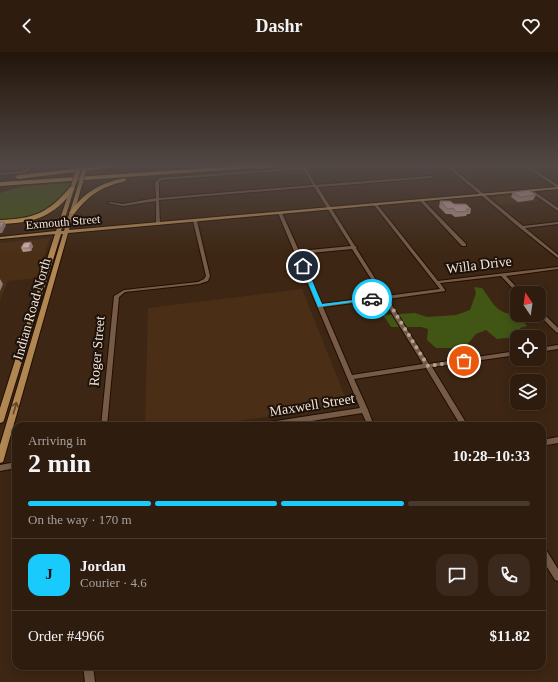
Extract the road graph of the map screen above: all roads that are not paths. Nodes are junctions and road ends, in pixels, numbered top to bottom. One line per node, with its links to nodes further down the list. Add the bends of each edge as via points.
1 (66, 195): 20 (highway, via 58,207 46,214)
2 (70, 195): 24 (main road, Indian Road North)
3 (77, 195): 17 (main road, Indian Road North, bridge)
4 (86, 195): 17 (highway)
5 (158, 195): 11 (street)
6 (205, 195): 11 (street)
7 (321, 195): 15 (street)
8 (478, 195): 12 (main road, Exmouth Street)
9 (483, 195): 23 (street)
10 (538, 195): 16 (street)
11 (158, 199): 13 (street, via 123,205); 22 (street)
12 (421, 200): 14 (main road, Exmouth Street); 27 (street)
13 (110, 204)
14 (376, 204): 15 (main road, Exmouth Street); 33 (street)
15 (330, 209): 18 (main road, Exmouth Street); 28 (street)
16 (558, 210)
17 (72, 213): 25 (main road, Indian Road North)
18 (280, 213): 19 (main road, Exmouth Street); 29 (street)
19 (195, 221): 22 (main road, Exmouth Street); 46 (street, Roger Street, via 208,276 206,280 199,283 132,290 121,292 117,296)
20 (0, 222)
21 (558, 223): 23 (street)
22 (158, 224): 25 (main road, Exmouth Street)
23 (521, 227): 30 (street)
24 (59, 232): 25 (main road, Exmouth Street); 26 (main road, Exmouth Street); 45 (main road, Indian Road North)
25 (67, 232): 52 (main road, Indian Road North, one-way to 25)
26 (0, 238)
27 (464, 245)
28 (355, 247): 29 (street); 35 (street)
29 (297, 253): 36 (street)
30 (558, 257)
31 (558, 268): 32 (street, Willa Drive)
32 (502, 274): 33 (street, Willa Drive); 34 (street)
33 (439, 282): 35 (street, Willa Drive, via 442,291)
34 (513, 286)
35 (386, 298): 36 (street, Willa Drive); 42 (street)
36 (320, 306): 43 (street)
37 (546, 319): 38 (street)
38 (557, 330)
39 (558, 347): 40 (street)
40 (546, 349)
41 (510, 354): 42 (street)
42 (428, 366): 43 (street); 49 (street)
43 (350, 377): 44 (street)
44 (365, 410): 47 (street, Maxwell Street); 48 (street)
45 (0, 420)
46 (104, 422)
47 (288, 422)
48 (370, 422)
49 (463, 422)
50 (558, 440): 51 (street)
51 (546, 442)
52 (0, 459)
53 (12, 466): 54 (street)
54 (0, 468)
55 (546, 558): 56 (street)
56 (558, 577)
57 (88, 670): 58 (street)
58 (90, 682)

